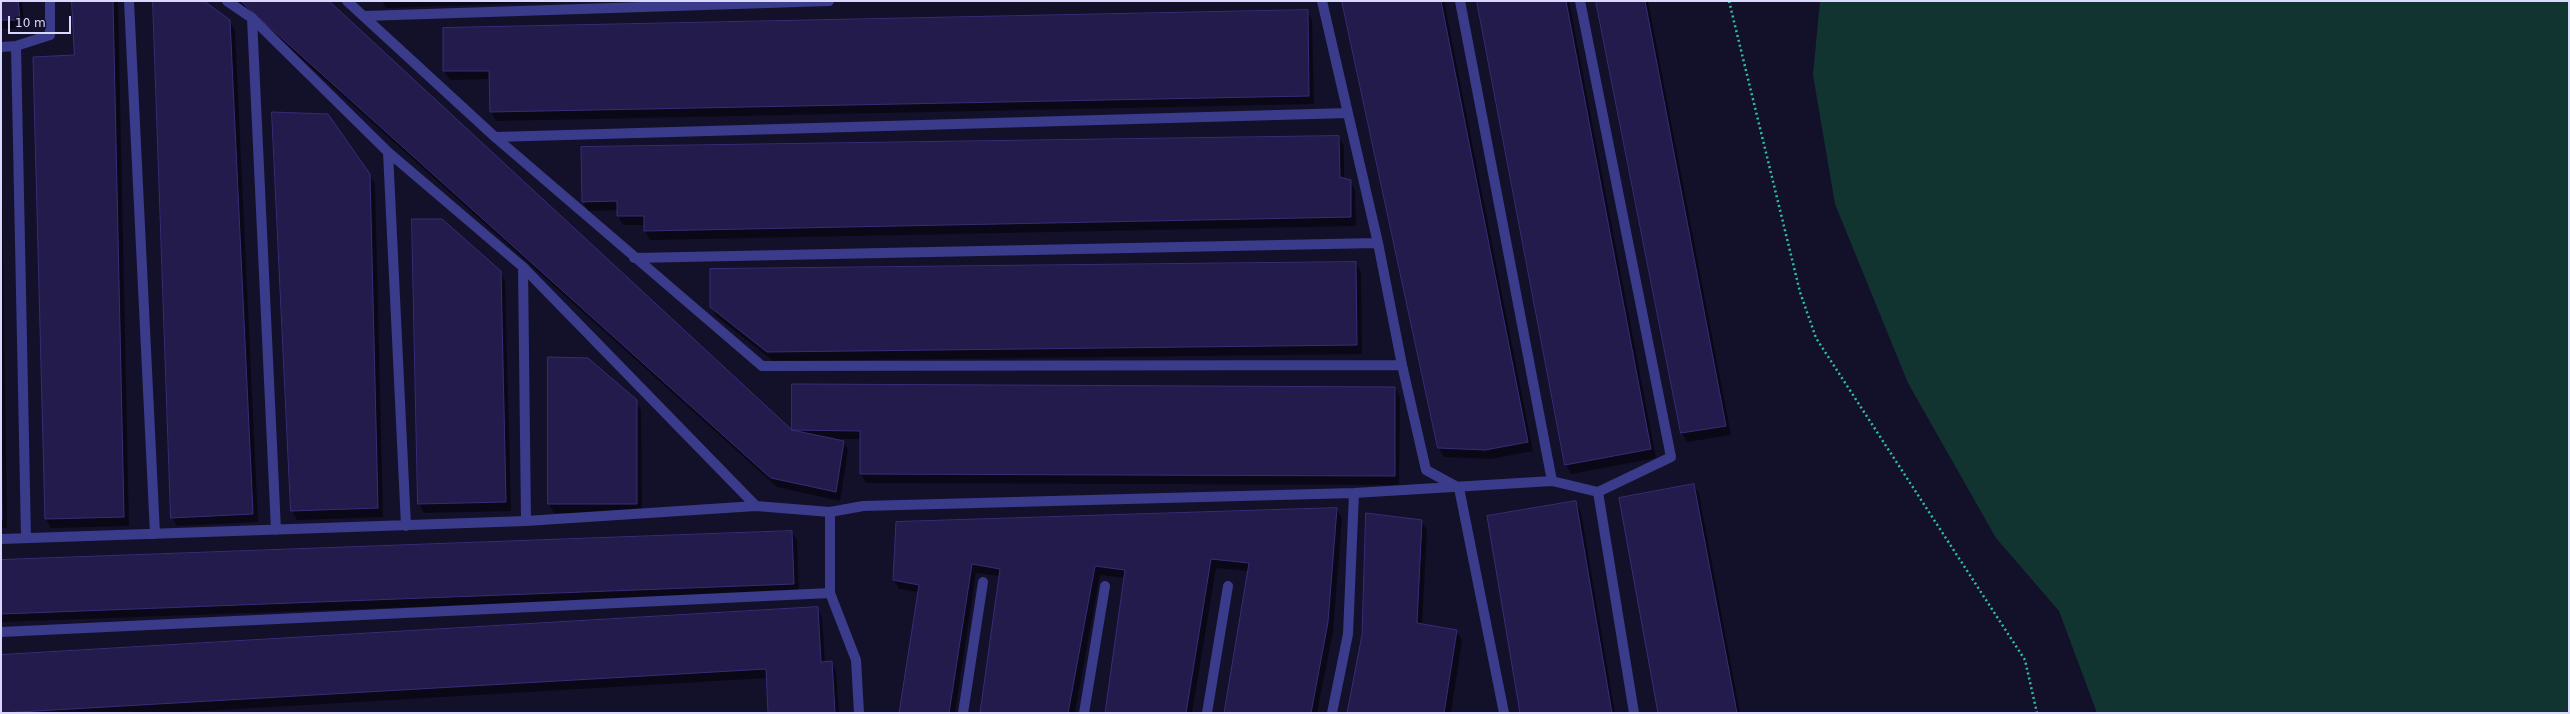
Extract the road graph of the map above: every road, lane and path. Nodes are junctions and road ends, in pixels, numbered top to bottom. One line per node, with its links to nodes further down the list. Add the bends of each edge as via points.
1 (50, 1): 12 (lane, via 50,35)
2 (129, 1): 30 (lane)
3 (227, 1): 11 (lane)
4 (347, 1): 10 (lane)
5 (829, 1): 10 (lane)
6 (1322, 1): 14 (lane)
7 (1460, 1): 21 (lane)
8 (1580, 1): 23 (lane, via 1671,457)
9 (1729, 1): 47 (path, via 1800,292 1816,338 2025,660)
10 (364, 16): 15 (lane)
11 (252, 18): 16 (lane); 29 (lane)
12 (16, 46): 13 (lane); 31 (lane)
13 (1, 47)
14 (1348, 113): 15 (lane); 17 (lane)
15 (495, 136): 18 (lane)
16 (388, 152): 19 (lane); 28 (lane)
17 (1378, 243): 18 (lane); 20 (lane)
18 (634, 258): 20 (lane, via 762,366)
19 (523, 267): 25 (lane); 27 (lane)
20 (1402, 366): 22 (lane, via 1426,470)
21 (1552, 481): 22 (lane); 23 (lane)
22 (1459, 488): 24 (lane); 38 (lane)
23 (1598, 492): 46 (lane)
24 (1354, 493): 26 (lane, via 863,506); 43 (lane, via 1348,634)
25 (756, 506): 26 (lane); 27 (lane)
26 (830, 512): 36 (lane)
27 (526, 521): 28 (lane)
28 (406, 526): 29 (lane)
29 (276, 530): 30 (lane)
30 (155, 534): 31 (lane)
31 (26, 538): 32 (lane)
32 (1, 539)
33 (983, 582): 40 (lane)
34 (1105, 586): 41 (lane)
35 (1228, 586): 42 (lane)
36 (830, 593): 37 (lane); 39 (lane, via 856,660)
37 (1, 632)
38 (1500, 693): 44 (lane); 45 (lane)
39 (859, 713)
40 (962, 713)
41 (1084, 713)
42 (1207, 713)
43 (1332, 713)
44 (1496, 713)
45 (1504, 713)
46 (1634, 713)
47 (2037, 713)

